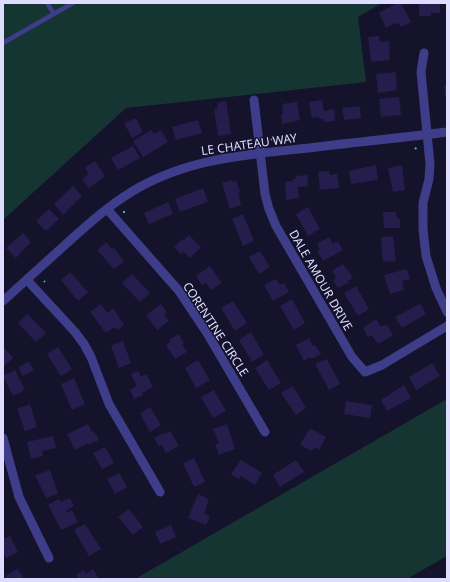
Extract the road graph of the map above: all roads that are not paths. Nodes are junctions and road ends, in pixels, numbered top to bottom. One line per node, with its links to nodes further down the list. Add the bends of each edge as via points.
1 (47, 3): 3 (lane)
2 (73, 3): 3 (lane)
3 (54, 14): 4 (lane)
4 (3, 43)
5 (424, 53): 8 (street, via 421,72)
6 (254, 100): 9 (street, DALE AMOUR DRIVE)
7 (447, 132): 8 (street, LE CHATEAU WAY)
8 (428, 134): 9 (street, LE CHATEAU WAY); 13 (street, via 430,164 423,229 426,256)
9 (261, 154): 10 (street, LE CHATEAU WAY, via 212,160 175,170 138,188); 14 (street, DALE AMOUR DRIVE, via 265,194 276,226 352,357 365,372 382,365)
10 (107, 209): 11 (street, LE CHATEAU WAY); 15 (street, CORENTINE CIRCLE, via 190,306)
11 (27, 280): 12 (street, LE CHATEAU WAY); 17 (street, via 84,344 109,404)
12 (3, 301)
13 (447, 312)
14 (447, 326)
15 (265, 432)
16 (3, 438): 18 (street, via 19,497)
17 (160, 492)
18 (49, 558)

